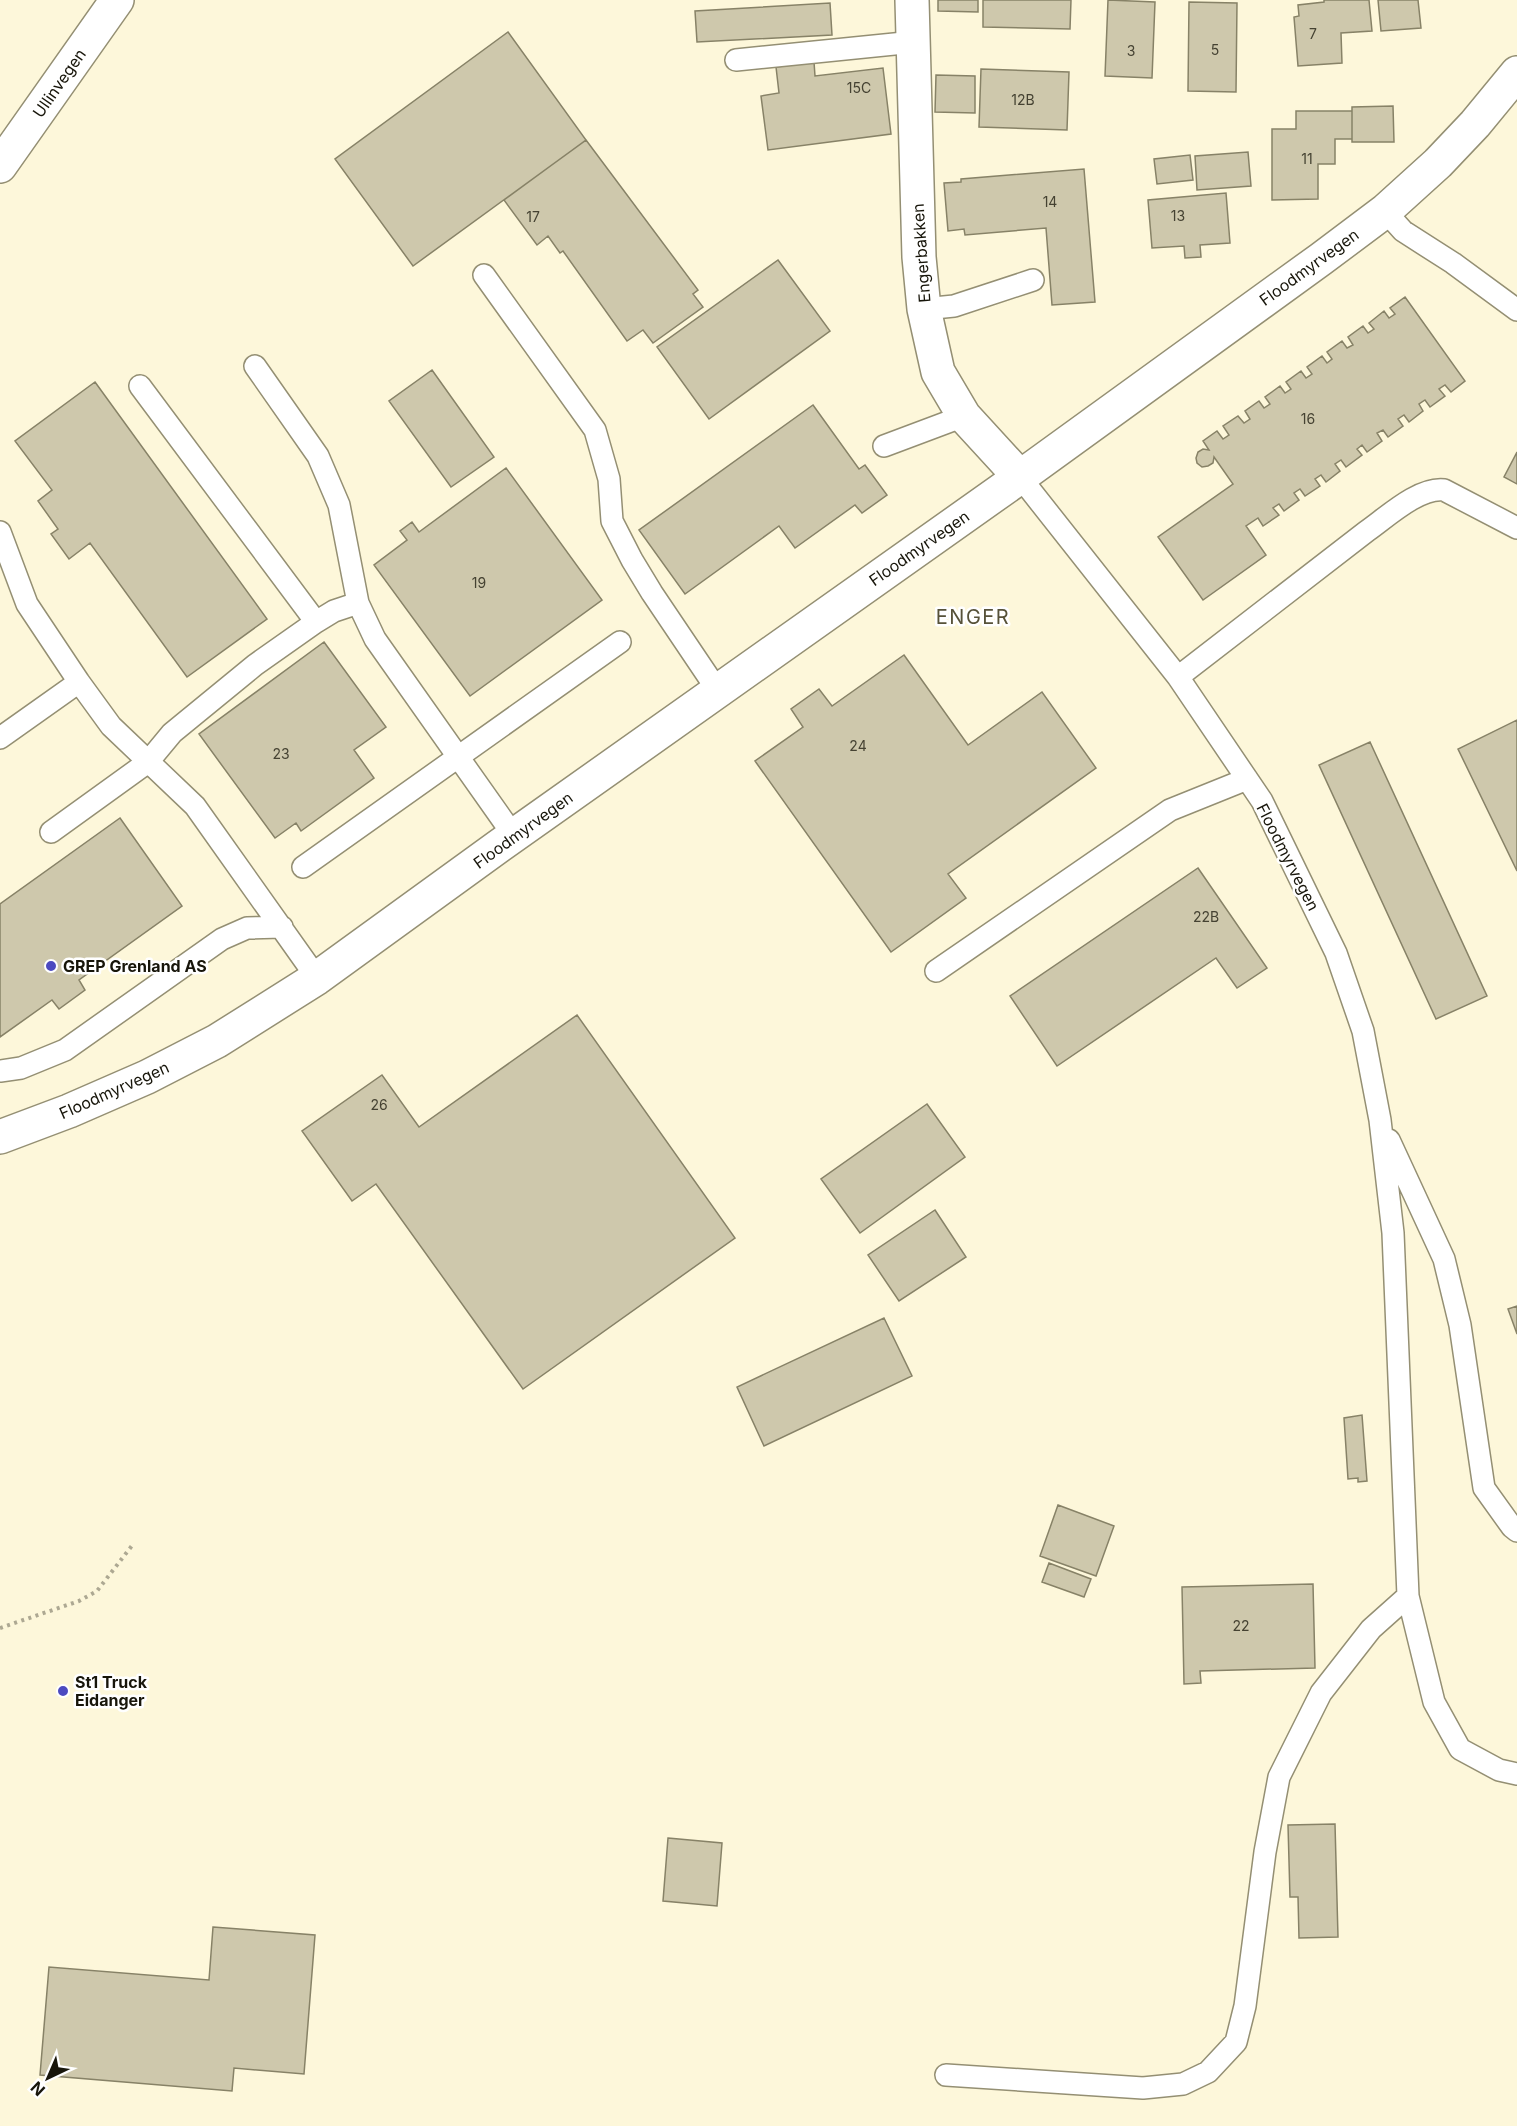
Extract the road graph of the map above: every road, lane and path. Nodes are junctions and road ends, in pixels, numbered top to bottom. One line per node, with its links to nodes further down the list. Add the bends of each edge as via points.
1 (117, 0): 6 (street, Ullinvegen)
2 (912, 0): 3 (street, Engerbakken)
3 (914, 42): 4 (lane); 10 (street, Engerbakken, via 919,257)
4 (736, 60)
5 (1516, 76): 7 (street, Floodmyrvegen, via 1438,163)
6 (0, 165)
7 (1385, 211): 11 (lane, via 1403,231); 16 (street, Floodmyrvegen)
8 (484, 275): 24 (lane, via 595,430 609,479 612,521 647,585)
9 (1033, 280): 10 (lane, via 954,306)
10 (924, 309): 14 (street, Engerbakken, via 938,372)
11 (1517, 310)
12 (255, 366): 19 (lane, via 318,456 339,505)
13 (140, 386): 20 (lane)
14 (964, 416): 15 (lane); 16 (street, Engerbakken)
15 (884, 446)
16 (1020, 477): 22 (lane, Floodmyrvegen); 24 (street, Floodmyrvegen)
17 (1517, 528): 22 (lane, via 1444,490 1426,492 1367,531)
18 (0, 532): 23 (lane, via 27,604)
19 (358, 603): 20 (lane); 26 (lane, via 375,639)
20 (316, 622): 27 (lane, via 255,665 172,733)
21 (620, 642): 26 (lane)
22 (1178, 677): 28 (lane, Floodmyrvegen)
23 (79, 682): 25 (lane); 27 (lane, via 111,726)
24 (718, 691): 30 (street, Floodmyrvegen)
25 (0, 738)
26 (457, 757): 30 (lane); 31 (lane)
27 (148, 762): 29 (lane); 32 (lane, via 195,806)
28 (1247, 779): 33 (lane, via 1170,810); 36 (lane, Floodmyrvegen, via 1262,801 1336,953 1363,1031)
29 (51, 832)
30 (514, 836): 34 (street, Floodmyrvegen)
31 (303, 867)
32 (282, 927): 34 (lane); 35 (lane, via 247,928 222,939 65,1050 21,1068)
33 (936, 971)
34 (317, 978): 37 (street, Floodmyrvegen, via 217,1041 147,1077)
35 (0, 1071)
36 (1380, 1120): 38 (lane, via 1444,1259 1460,1325 1484,1488); 40 (lane, Floodmyrvegen, via 1393,1233)
37 (0, 1137)
38 (1517, 1532)
39 (134, 1543): 41 (path, via 97,1591)
40 (1408, 1596): 42 (lane, Floodmyrvegen, via 1434,1702 1460,1749 1499,1770); 43 (lane, via 1371,1629 1321,1694 1279,1777 1245,2006 1236,2042 1208,2072 1183,2084 1143,2088)
41 (0, 1628)
42 (1517, 1774)
43 (946, 2075)

